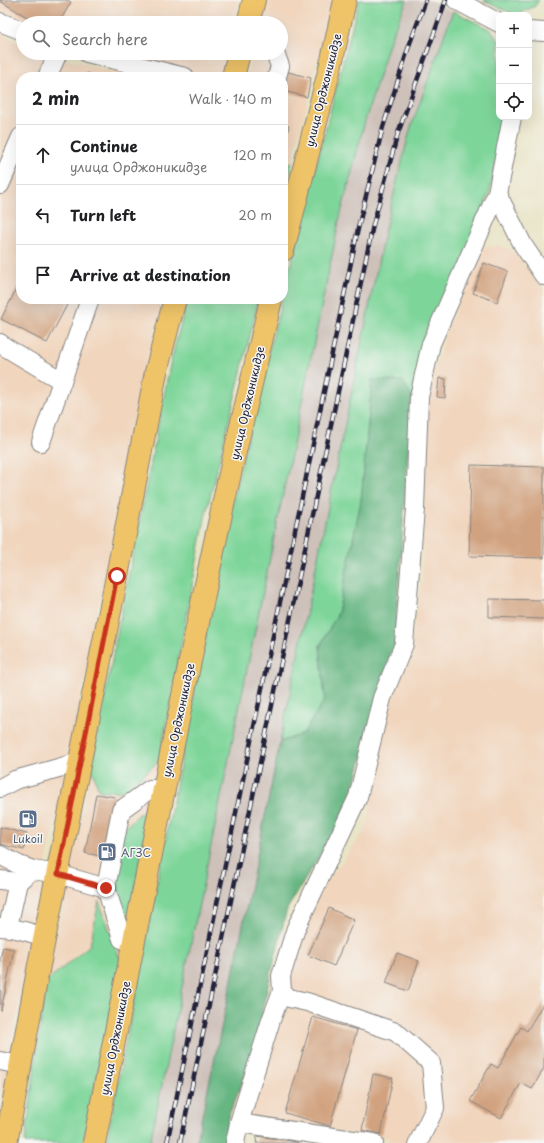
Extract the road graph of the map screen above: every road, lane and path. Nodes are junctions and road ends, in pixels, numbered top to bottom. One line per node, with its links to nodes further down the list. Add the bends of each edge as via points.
1 (346, 0): 20 (main road, улица Орджоникидзе)
2 (456, 0): 3 (street)
3 (496, 21)
4 (0, 22): 5 (street)
5 (16, 28)
6 (532, 31): 7 (street)
7 (544, 32)
8 (55, 60): 12 (street)
9 (116, 60): 13 (street)
10 (238, 60): 14 (main road)
11 (278, 60): 15 (street)
12 (49, 72)
13 (165, 72)
14 (234, 72)
15 (279, 72)
16 (511, 120): 19 (street)
17 (16, 148): 18 (street)
18 (0, 185)
19 (497, 193): 21 (street, via 523,245); 40 (street, via 431,344 419,397 415,509 404,644 382,698 358,797 296,928 281,976)
20 (288, 231)
21 (544, 276)
22 (88, 304): 26 (street)
23 (174, 304): 28 (main road, via 156,372)
24 (270, 304): 30 (main road, улица Орджоникидзе, via 222,510)
25 (0, 343): 26 (street)
26 (62, 381): 27 (street)
27 (41, 442)
28 (80, 762): 29 (street, via 15,780); 33 (main road)
29 (0, 788)
30 (164, 789): 36 (street, via 150,789 121,810); 39 (main road, улица Орджоникидзе)
31 (0, 856): 32 (street)
32 (33, 870): 33 (street); 35 (street)
33 (58, 874): 36 (street); 38 (main road)
34 (0, 880): 35 (street)
35 (18, 882): 37 (street)
36 (106, 888): 39 (street, via 122,939)
37 (4, 927): 38 (street)
38 (45, 937): 41 (main road)
39 (134, 943): 45 (main road, улица Орджоникидзе)
40 (282, 991): 43 (street); 48 (street, via 289,998 396,1032 431,1063 435,1108)
41 (10, 1063): 42 (main road)
42 (7, 1105): 44 (main road)
43 (239, 1123): 46 (street); 47 (street)
44 (6, 1143)
45 (94, 1143)
46 (235, 1143)
47 (374, 1143)
48 (418, 1143)

